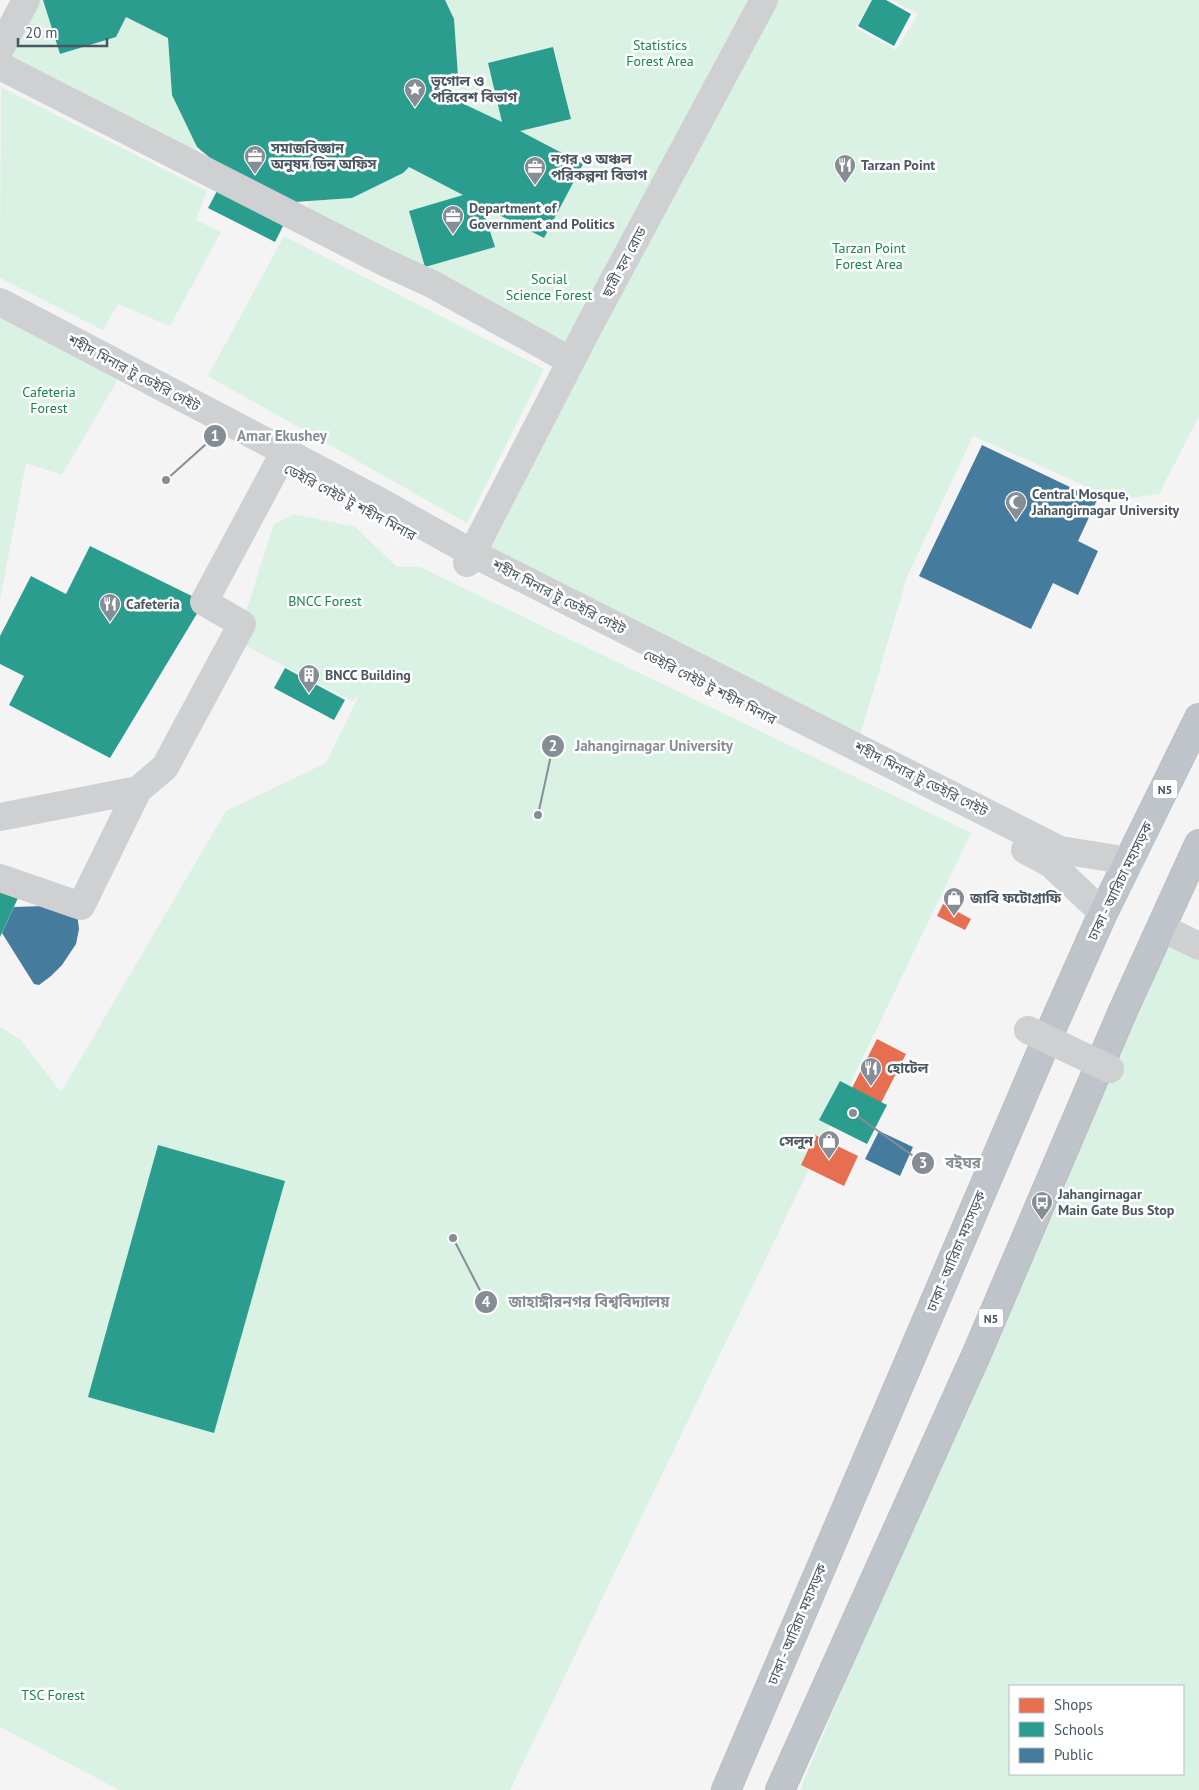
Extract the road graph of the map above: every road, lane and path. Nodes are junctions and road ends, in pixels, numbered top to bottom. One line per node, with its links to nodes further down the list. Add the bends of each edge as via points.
1 (26, 0): 3 (street)
2 (764, 0): 7 (street, ছাত্রী হল রোড)
3 (0, 49)
4 (0, 66): 7 (street, via 432,284)
5 (0, 302): 8 (street, শহীদ মিনার টু ডেইরি গেইট)
6 (0, 318): 8 (street, via 163,403)
7 (571, 361): 9 (street, ছাত্রী হল রোড)
8 (283, 459): 9 (street, ডেইরি গেইট টু শহীদ মিনার); 11 (street, via 204,602 242,624 165,767)
9 (470, 558): 14 (street, শহীদ মিনার টু ডেইরি গেইট, via 1060,850); 16 (street, ডেইরি গেইট টু শহীদ মিনার, via 1051,864)
10 (1199, 718): 14 (highway, ঢাকা - আরিচা মহাসড়ক / N5)
11 (138, 790): 12 (street); 15 (street, via 81,906)
12 (0, 816)
13 (1199, 844): 17 (highway, N5)
14 (1130, 860): 16 (highway, ঢাকা - আরিচা মহাসড়ক / N5)
15 (0, 878)
16 (1104, 913): 19 (highway, ঢাকা - আরিচা মহাসড়ক / N5)
17 (1162, 928): 18 (street); 22 (highway, N5, via 1122,1013 977,1353)
18 (1199, 946)
19 (1038, 1034): 20 (street, bridge); 21 (highway, ঢাকা - আরিচা মহাসড়ক / N5)
20 (1111, 1070)
21 (726, 1790)
22 (780, 1790)

